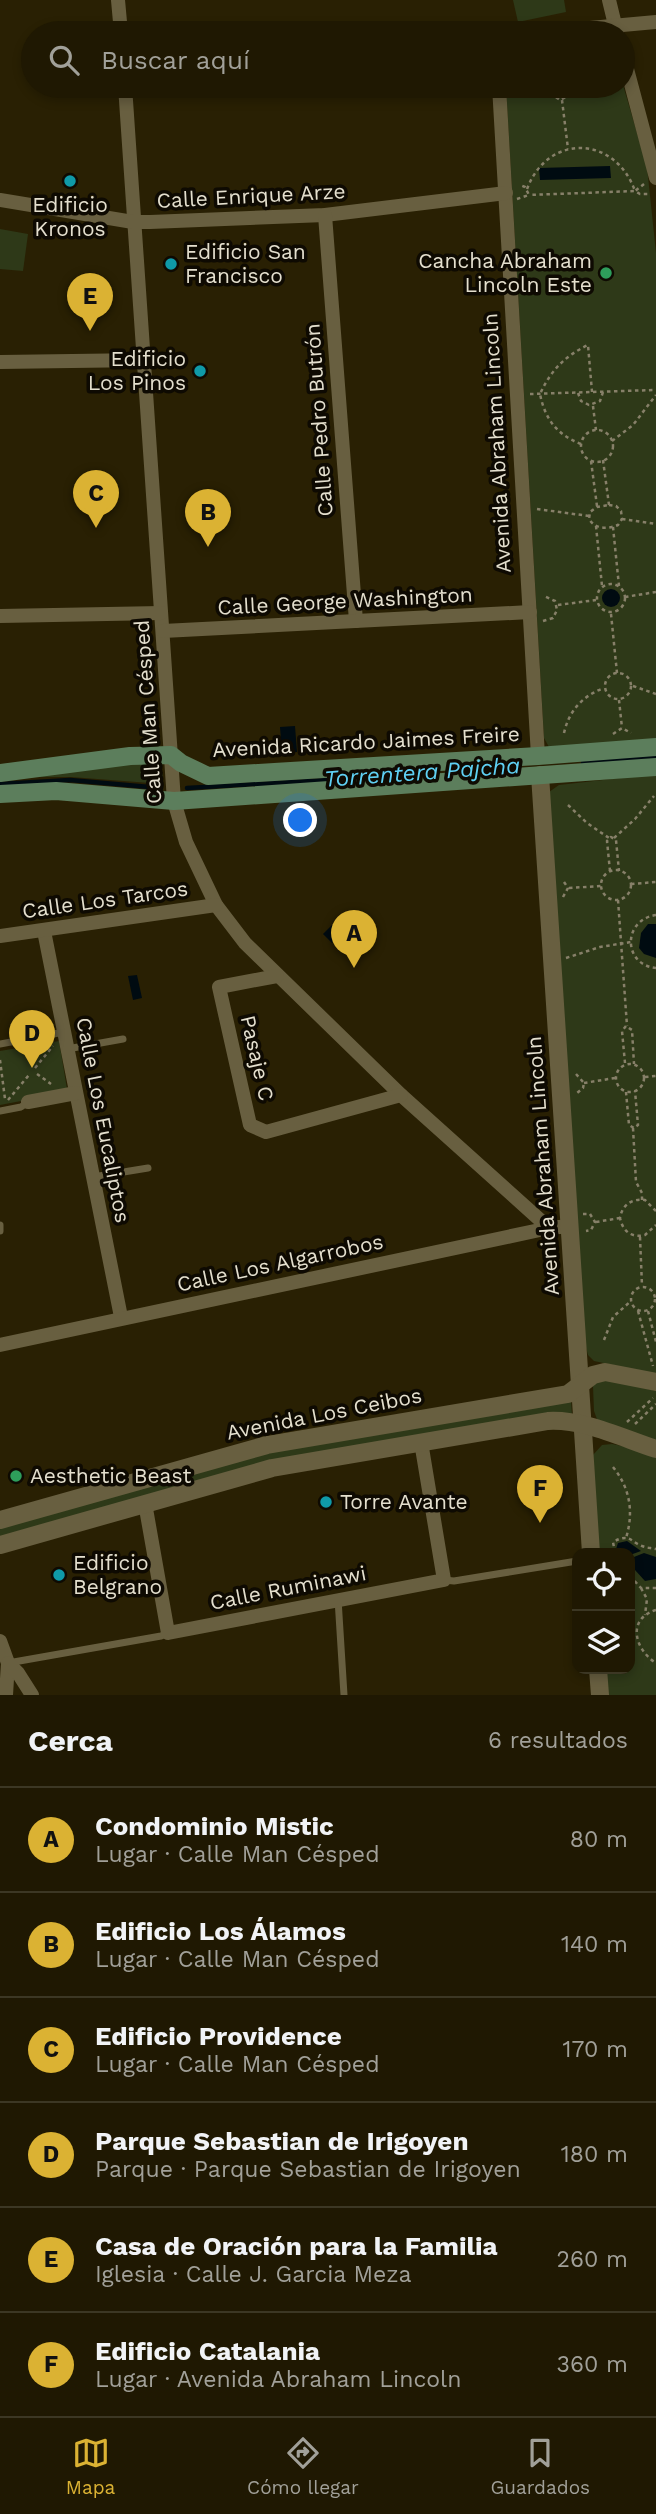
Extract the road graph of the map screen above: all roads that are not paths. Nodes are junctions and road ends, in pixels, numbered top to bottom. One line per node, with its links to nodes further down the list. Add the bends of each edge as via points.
1 (118, 0): 3 (street)
2 (609, 0): 4 (street)
3 (120, 21)
4 (614, 21)
5 (656, 22): 6 (street)
6 (635, 26)
7 (126, 98): 14 (street, Calle Man Césped)
8 (500, 98): 11 (street, Avenida Abraham Lincoln)
9 (633, 98): 10 (street)
10 (652, 181)
11 (511, 192): 13 (street, Calle Enrique Arze); 19 (street, Avenida Abraham Lincoln)
12 (0, 200): 14 (street, Calle Enrique Arze)
13 (325, 215): 14 (street, Calle Enrique Arze); 20 (street, Calle Pedro Butrón)
14 (133, 222): 15 (street, Calle Man Césped)
15 (144, 360): 16 (street); 17 (street, Calle Man Césped)
16 (0, 362)
17 (162, 612): 18 (street); 21 (street, Calle Man Césped)
18 (0, 616)
19 (534, 617): 20 (street, Calle George Washington); 24 (street, Avenida Abraham Lincoln)
20 (356, 621): 21 (street, Calle George Washington)
21 (163, 632): 23 (street, Calle Man Césped)
22 (656, 747): 24 (main road, Avenida Ricardo Jaimes Freire)
23 (171, 755): 24 (main road, Avenida Ricardo Jaimes Freire, via 208,776); 26 (main road); 29 (street, Calle Man Césped)
24 (538, 756)
25 (656, 767): 27 (main road, Avenida Ricardo Jaimes Freire)
26 (0, 773)
27 (540, 775): 29 (main road, Avenida Ricardo Jaimes Freire); 43 (street, Avenida Abraham Lincoln)
28 (0, 794): 29 (main road, Avenida Ricardo Jaimes Freire, via 56,791)
29 (174, 801): 30 (street, Calle Man Césped, via 186,842)
30 (216, 905): 31 (street, Calle Los Tarcos); 33 (street, Calle Man Césped)
31 (44, 931): 32 (street, Calle Los Tarcos); 35 (street, Calle Los Eucaliptos)
32 (0, 936)
33 (277, 976): 38 (street, Calle Man Césped); 38 (street, Pasaje C, via 219,987 250,1125 266,1132)
34 (123, 1039): 35 (lane)
35 (63, 1041): 36 (lane); 37 (street, Calle Los Eucaliptos)
36 (0, 1044)
37 (76, 1093): 39 (street); 42 (street, Calle Los Eucaliptos)
38 (401, 1095): 45 (street, Calle Man Césped)
39 (27, 1102): 40 (lane)
40 (0, 1111)
41 (148, 1168): 42 (lane)
42 (93, 1177): 47 (street, Calle Los Eucaliptos)
43 (576, 1224): 45 (street, Calle Los Algarrobos); 50 (street, Avenida Abraham Lincoln)
44 (0, 1225): 46 (lane)
45 (549, 1228): 47 (street, Calle Los Algarrobos)
46 (0, 1231)
47 (121, 1318): 48 (street, Calle Los Algarrobos)
48 (0, 1345)
49 (655, 1377): 50 (street, Avenida Los Ceibos, via 606,1372)
50 (580, 1385): 51 (street, Avenida Abraham Lincoln); 55 (street, Avenida Los Ceibos, via 568,1394 267,1445)
51 (582, 1426): 52 (street, Avenida Los Ceibos, via 548,1421); 53 (street, Avenida Los Ceibos); 57 (street, Avenida Abraham Lincoln)
52 (421, 1442): 54 (street, Avenida Los Ceibos, via 272,1468); 59 (street)
53 (656, 1448)
54 (145, 1503): 56 (street, Avenida Los Ceibos); 61 (street)
55 (0, 1520)
56 (0, 1545)
57 (591, 1548)
58 (572, 1562): 59 (lane, Calle Ruminawi)
59 (444, 1580): 60 (street, Calle Ruminawi)
60 (338, 1600): 61 (street, Calle Ruminawi); 67 (lane)
61 (168, 1633): 63 (lane, Calle Ruminawi)
62 (0, 1641): 63 (street)
63 (8, 1663): 65 (street); 66 (street)
64 (598, 1674): 68 (street)
65 (6, 1695)
66 (32, 1695)
67 (344, 1695)
68 (600, 1695)

